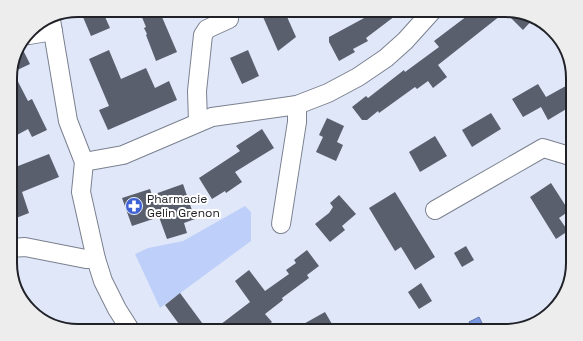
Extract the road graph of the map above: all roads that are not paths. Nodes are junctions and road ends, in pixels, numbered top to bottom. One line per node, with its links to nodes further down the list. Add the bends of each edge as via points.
1 (427, 17): 5 (street, via 405,41 378,64 328,93)
2 (229, 19): 6 (street, via 207,29 203,34 197,91)
3 (52, 26): 4 (street); 8 (street, via 68,121)
4 (40, 31)
5 (297, 105): 6 (street, via 212,117); 10 (street, via 297,122)
6 (198, 122): 8 (street, via 123,155)
7 (566, 156): 9 (street, via 543,148)
8 (84, 162): 12 (street, via 81,192)
9 (435, 210)
10 (281, 224)
11 (17, 248): 12 (street)
12 (96, 259): 13 (street, via 103,281)
13 (127, 324)

